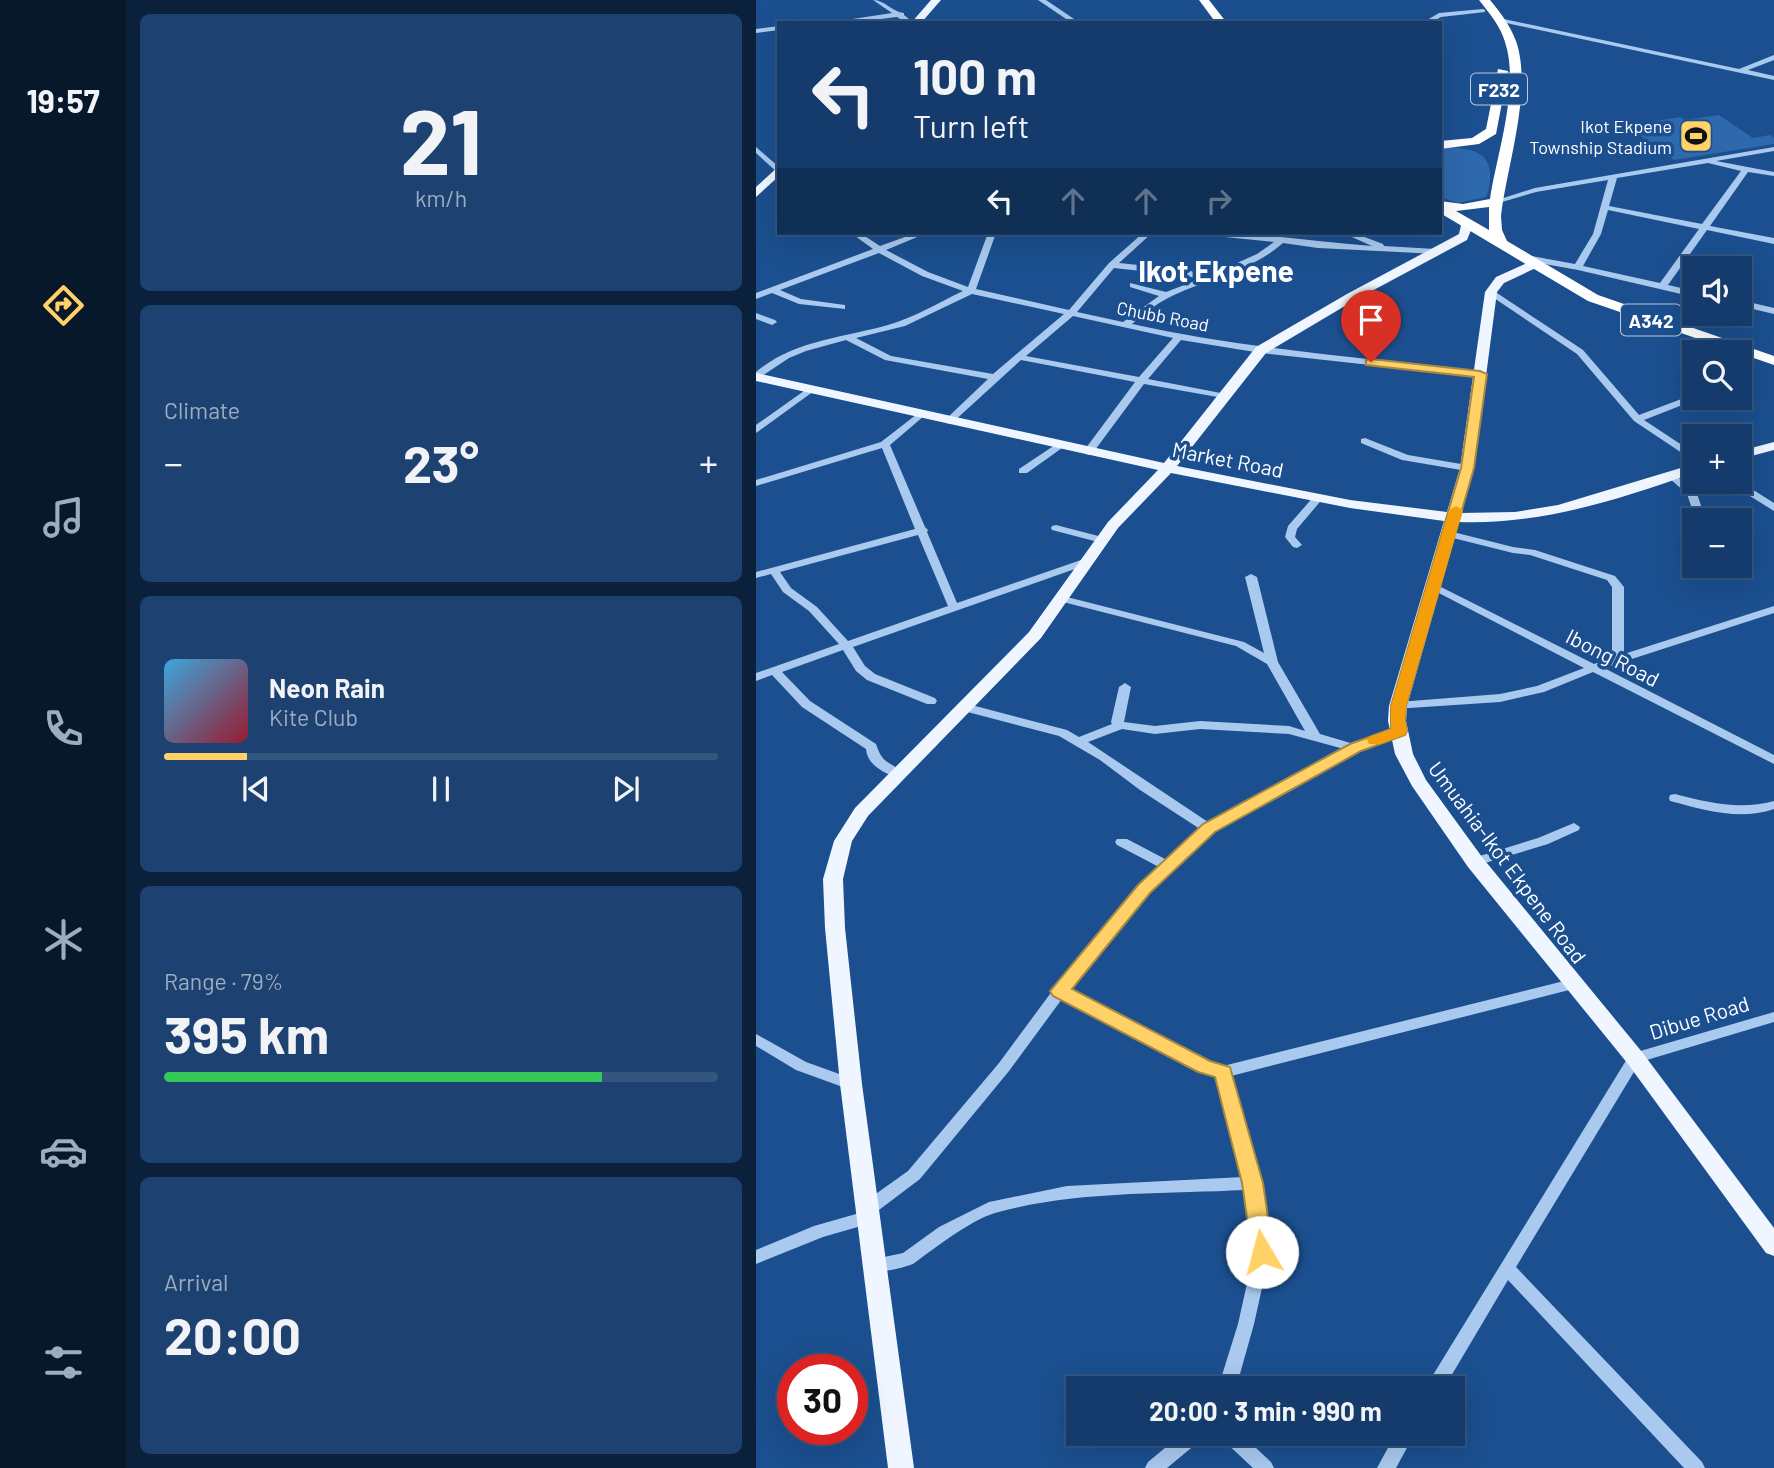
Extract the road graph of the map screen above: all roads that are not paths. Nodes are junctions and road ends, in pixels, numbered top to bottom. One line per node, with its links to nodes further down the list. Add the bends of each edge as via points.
1 (876, 0): 8 (street)
2 (936, 0): 12 (main road)
3 (1041, 0): 13 (street)
4 (1204, 0): 14 (highway)
5 (1217, 0): 15 (highway)
6 (1473, 0): 7 (highway, F232)
7 (1483, 5): 9 (highway, F232); 16 (street); 22 (highway, F232, via 1501,55 1492,131 1475,141)
8 (902, 14): 10 (street); 11 (street)
9 (1499, 20): 20 (street); 27 (highway, F232, via 1512,47 1514,70)
10 (845, 21)
11 (911, 21)
12 (915, 21)
13 (1074, 21)
14 (1220, 21)
15 (1233, 21)
16 (1428, 21)
17 (777, 28): 18 (street)
18 (756, 31)
19 (1774, 57): 20 (street)
20 (1741, 71): 21 (street)
21 (1774, 78)
22 (1442, 145)
23 (1442, 145): 27 (highway, via 1486,154)
24 (1774, 149): 26 (street)
25 (758, 155): 29 (street)
26 (1703, 161): 28 (street); 32 (street)
27 (1500, 169): 33 (highway, F232)
28 (1746, 169): 31 (street); 41 (street)
29 (777, 170)
30 (777, 172): 35 (main road)
31 (1774, 174)
32 (1613, 177): 34 (street); 39 (street)
33 (1496, 186): 34 (street); 36 (highway, F232)
34 (1535, 191): 36 (street)
35 (756, 194)
36 (1495, 202): 37 (highway); 50 (highway, F232, via 1495,230)
37 (1442, 206)
38 (1442, 207): 40 (highway, A342)
39 (1604, 208): 41 (street); 56 (street, via 1597,234)
40 (1467, 225): 50 (highway, A342); 53 (main road, via 1463,237)
41 (1705, 226): 49 (street); 59 (street)
42 (858, 235): 51 (street, Chubb Road)
43 (918, 235): 51 (street)
44 (991, 235): 61 (street)
45 (1146, 235): 55 (street)
46 (1243, 235): 48 (street)
47 (1352, 235): 52 (street)
48 (1281, 241): 52 (street); 57 (street)
49 (1774, 241)
50 (1502, 243): 54 (highway, A342)
51 (878, 250): 60 (street); 61 (street, Chubb Road, via 944,283)
52 (1386, 250): 53 (street)
53 (1435, 252): 76 (main road)
54 (1530, 261): 56 (street); 63 (main road, via 1500,280); 75 (highway, A342, via 1593,298)
55 (1112, 265): 57 (street); 69 (street)
56 (1578, 267): 59 (street)
57 (1207, 278): 64 (street)
58 (1133, 285): 64 (street)
59 (1662, 287): 62 (street)
60 (774, 290): 65 (street); 67 (street, via 799,301)
61 (971, 291): 69 (street, Chubb Road); 74 (street, via 895,326)
62 (1682, 291)
63 (1492, 292): 80 (main road, Umuahia-Ikot Ekpene Road); 88 (street, via 1580,352)
64 (1166, 295): 72 (street)
65 (756, 296)
66 (1752, 304): 68 (street)
67 (842, 307)
68 (1772, 307)
69 (1071, 313): 72 (street, Chubb Road); 78 (street)
70 (756, 316): 71 (street)
71 (772, 322)
72 (1125, 325): 73 (street, Chubb Road)
73 (1179, 337): 76 (street, Chubb Road); 83 (street)
74 (849, 338): 81 (street, via 793,351); 82 (street, via 888,358)
75 (1701, 340)
76 (1261, 350): 80 (street, Chubb Road); 85 (main road)
77 (1752, 356): 79 (highway, A342)
78 (1019, 357): 82 (street); 83 (street)
79 (1774, 361)
80 (1480, 374): 98 (main road, Umuahia-Ikot Ekpene Road)
81 (756, 377): 84 (main road, Market Road)
82 (995, 377): 89 (street)
83 (1141, 381): 85 (street); 96 (street)
84 (811, 389): 87 (main road, Market Road); 90 (street)
85 (1226, 397): 99 (main road)
86 (1682, 402): 88 (street)
87 (921, 414): 89 (main road, Market Road); 92 (street)
88 (1637, 419): 95 (street)
89 (949, 421): 93 (main road, Market Road)
90 (756, 430)
91 (1365, 441): 98 (street, via 1406,458)
92 (885, 444): 103 (street); 110 (street)
93 (1058, 446): 96 (main road, Market Road); 100 (street)
94 (1774, 446): 97 (main road)
95 (1682, 450)
96 (1088, 452): 99 (main road, Market Road)
97 (1752, 452)
98 (1467, 468): 108 (main road, Umuahia-Ikot Ekpene Road)
99 (1167, 469): 105 (main road, Market Road); 111 (main road)
100 (1023, 471)
101 (1682, 472): 102 (main road, Market Road)
102 (1672, 476): 106 (street, via 1692,493); 108 (main road, Market Road, via 1543,512)
103 (756, 483)
104 (1752, 494): 107 (street)
105 (1319, 498): 108 (main road, Market Road); 112 (street, via 1292,528 1290,537)
106 (1697, 508)
107 (1774, 508)
108 (1451, 526): 117 (main road, Umuahia-Ikot Ekpene Road); 124 (street, via 1513,550 1611,578 1618,587)
109 (1056, 528): 111 (street)
110 (923, 530): 114 (street); 119 (street)
111 (1102, 540): 113 (main road)
112 (1297, 545)
113 (1085, 562): 118 (main road); 119 (street)
114 (773, 570): 115 (street); 121 (street, via 787,590 813,609)
115 (756, 575)
116 (1251, 577): 122 (street)
117 (1435, 587): 126 (street, Ibong Road); 131 (main road, Umuahia-Ikot Ekpene Road)
118 (1063, 599): 123 (street); 132 (main road, via 1035,635)
119 (954, 608): 121 (street)
120 (1774, 609): 124 (street)
121 (846, 645): 127 (street); 130 (street, via 860,668 872,677)
122 (1267, 645): 123 (street); 125 (street)
123 (1252, 650): 125 (street)
124 (1618, 660): 126 (street)
125 (1272, 662): 135 (street)
126 (1593, 668): 131 (street, via 1514,696); 138 (street, Ibong Road)
127 (775, 671): 128 (street); 139 (street, via 806,704 872,747 879,763)
128 (756, 677)
129 (1125, 687): 133 (street, via 1117,715)
130 (931, 701)
131 (1398, 706): 134 (main road, Umuahia-Ikot Ekpene Road)
132 (964, 707): 136 (street, via 1063,733); 139 (main road)
133 (1121, 725): 135 (street, via 1155,730 1208,725); 136 (street)
134 (1399, 731): 137 (street); 145 (main road, Umuahia-Ikot Ekpene Road, via 1410,769)
135 (1314, 735): 137 (street)
136 (1077, 741): 143 (street)
137 (1355, 748): 143 (street)
138 (1774, 760)
139 (898, 774): 153 (main road, via 861,812 843,841 833,879)
140 (1675, 798): 141 (street, via 1759,812)
141 (1774, 805)
142 (1574, 827): 145 (street)
143 (1209, 828): 146 (street)
144 (1122, 842): 146 (street)
145 (1475, 862): 147 (main road, Umuahia-Ikot Ekpene Road)
146 (1168, 866): 148 (street)
147 (1572, 984): 151 (main road, Umuahia-Ikot Ekpene Road); 152 (street)
148 (1060, 991): 152 (street, via 1204,1067); 155 (street, via 914,1175)
149 (1774, 1017): 151 (street, Dibue Road)
150 (756, 1040): 153 (street, via 801,1066)
151 (1635, 1058): 156 (main road, Umuahia-Ikot Ekpene Road); 159 (street)
152 (1223, 1072): 154 (street)
153 (851, 1084): 155 (main road)
154 (1252, 1183): 158 (street, via 1067,1192 989,1208 908,1259); 160 (street, via 1262,1252)
155 (869, 1212): 157 (street); 158 (main road)
156 (1774, 1246)
157 (756, 1257)
158 (876, 1265): 165 (main road)
159 (1507, 1268): 161 (street); 169 (street)
160 (1231, 1376)
161 (1441, 1376)
162 (1180, 1446): 166 (street)
163 (1242, 1446): 167 (street)
164 (1399, 1446): 168 (street)
165 (901, 1468)
166 (1154, 1468)
167 (1265, 1468)
168 (1386, 1468)
169 (1696, 1468)

